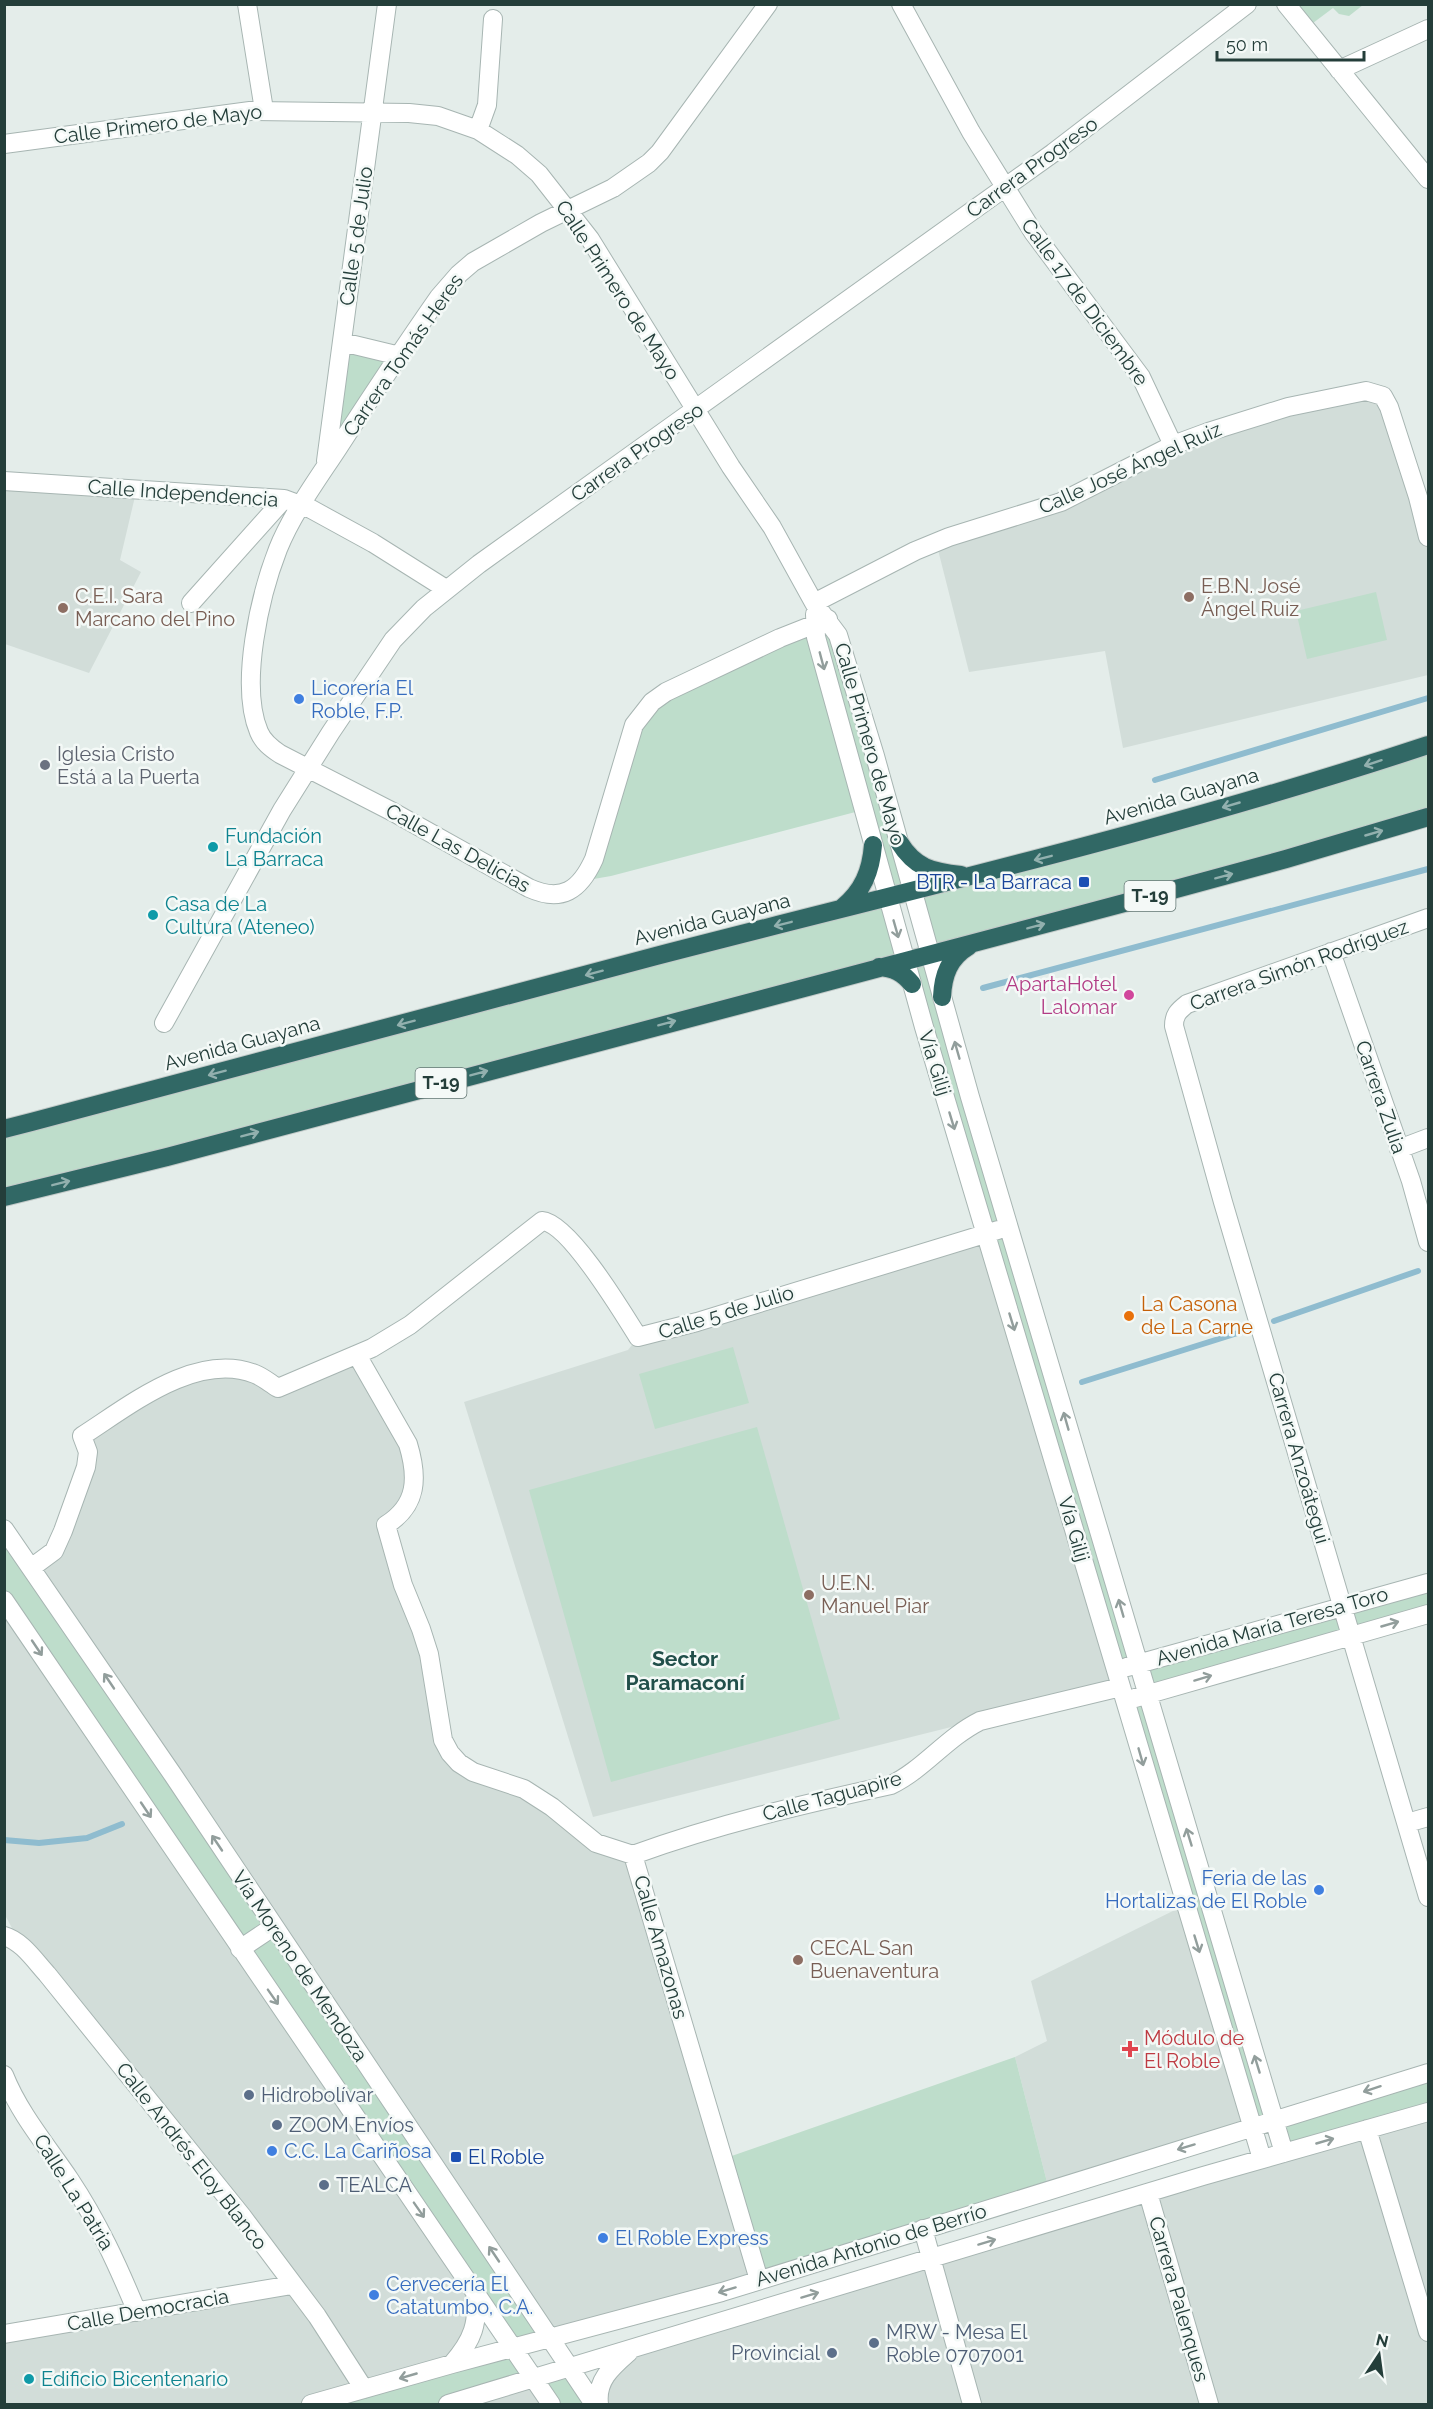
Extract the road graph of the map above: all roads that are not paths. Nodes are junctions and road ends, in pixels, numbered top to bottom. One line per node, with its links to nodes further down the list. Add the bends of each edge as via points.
1 (247, 4): 10 (street)
2 (387, 4): 11 (street, Calle 5 de Julio)
3 (768, 4): 16 (street, Carrera Tomás Heres, via 655,157 613,188)
4 (901, 4): 15 (street, Calle 17 de Diciembre)
5 (1247, 4): 15 (street, Carrera Progreso)
6 (1286, 4): 9 (street)
7 (493, 19): 12 (street, via 487,105)
8 (1428, 28): 9 (street)
9 (1339, 70): 14 (street)
10 (264, 110): 11 (street, Calle Primero de Mayo); 13 (street, Calle Primero de Mayo)
11 (373, 112): 12 (street, Calle Primero de Mayo, via 438,116); 17 (street, Calle 5 de Julio)
12 (478, 130): 16 (street, Calle Primero de Mayo, via 539,174)
13 (4, 144)
14 (1428, 179)
15 (1005, 188): 19 (street, Carrera Progreso); 20 (street, Calle 17 de Diciembre, via 1141,377)
16 (568, 210): 18 (street, Carrera Tomás Heres, via 492,249 459,274); 19 (street, Calle Primero de Mayo)
17 (342, 342): 18 (street); 21 (street, Calle 5 de Julio)
18 (400, 356): 21 (street, Carrera Tomás Heres)
19 (696, 410): 26 (street, Carrera Progreso); 28 (street, Calle Primero de Mayo, via 772,527)
20 (1173, 446): 25 (street, Calle José Ángel Ruiz, via 1288,407 1376,392 1389,407); 28 (street, Calle José Ángel Ruiz, via 1061,502 915,551)
21 (326, 467): 24 (street, Carrera Tomás Heres)
22 (4, 481): 23 (street, Calle Independencia)
23 (284, 499): 24 (street, Calle Independencia); 27 (street)
24 (302, 505): 26 (street, Calle Independencia, via 392,554); 31 (street, Carrera Tomás Heres, via 269,575 253,654 252,700 259,733 266,744)
25 (1428, 536)
26 (446, 589): 31 (street, Carrera Progreso, via 393,640)
27 (191, 603)
28 (814, 603): 29 (street, Calle Primero de Mayo)
29 (822, 622): 31 (street, Calle Las Delicias, via 666,692 652,702 634,725 594,859 582,881 564,893 544,895 529,888); 33 (street, Calle Primero de Mayo, via 838,635); 34 (street, Calle Primero de Mayo, one-way to 34, via 816,637)
30 (1428, 745): 35 (highway, Avenida Guayana, one-way to 35, via 1360,768)
31 (308, 768): 48 (street, Carrera Progreso)
32 (1428, 817): 40 (highway, T-19, one-way to 32)
33 (899, 842): 35 (highway, via 907,856 927,869); 36 (street, Calle Primero de Mayo)
34 (873, 845): 37 (street, Calle Primero de Mayo); 38 (highway, via 863,885)
35 (972, 876): 36 (highway, Avenida Guayana)
36 (912, 891): 37 (highway, Avenida Guayana); 42 (street, Vía Gilij)
37 (888, 898): 38 (highway, Avenida Guayana); 43 (street, Vía Gilij, one-way to 43)
38 (839, 909): 49 (highway, Avenida Guayana, one-way to 49)
39 (1428, 918): 41 (street, Carrera Simón Rodríguez)
40 (979, 940): 42 (highway, T-19); 46 (highway, T-19, via 950,962)
41 (1331, 952): 47 (street, Carrera Simón Rodríguez, via 1186,1004); 51 (street, Carrera Zulia)
42 (930, 954): 43 (highway, T-19); 46 (street, Vía Gilij)
43 (905, 960): 44 (highway, T-19); 45 (street, Vía Gilij)
44 (878, 967): 45 (highway, via 901,972); 52 (highway, T-19, one-way to 44)
45 (912, 984): 54 (street, Vía Gilij, one-way to 54)
46 (942, 997): 53 (street, Vía Gilij, one-way to 46)
47 (1174, 1018): 61 (street, Carrera Anzoátegui, via 1177,1041)
48 (164, 1023)
49 (4, 1129)
50 (1428, 1138): 51 (street)
51 (1399, 1149): 55 (street, Carrera Zulia)
52 (4, 1197)
53 (1008, 1227): 54 (street); 64 (street, Vía Gilij, one-way to 53)
54 (986, 1234): 56 (street, Calle 5 de Julio, via 638,1337 583,1256 557,1227 542,1221 410,1325); 65 (street, Vía Gilij, one-way to 65)
55 (1428, 1242)
56 (357, 1354): 58 (street, Calle 5 de Julio, via 278,1388 256,1374 238,1370 198,1372 155,1388 82,1436 88,1452 86,1467 63,1531 54,1551); 69 (street, Calle Amazonas, via 408,1444 413,1460 416,1476 407,1507 386,1526 429,1654 443,1740 459,1763 473,1772 524,1789 596,1843)
57 (4, 1529): 58 (street, Vía Moreno de Mendoza)
58 (31, 1568): 71 (street, Vía Moreno de Mendoza, one-way to 58)
59 (1428, 1583): 61 (street, Avenida María Teresa Toro)
60 (4, 1600): 73 (street, Vía Moreno de Mendoza, one-way to 73)
61 (1342, 1606): 63 (street, Carrera Anzoátegui); 64 (street, Avenida María Teresa Toro)
62 (1428, 1614): 63 (street, Avenida María Teresa Toro, one-way to 62)
63 (1351, 1635): 66 (street, Avenida María Teresa Toro, one-way to 63); 68 (street, Carrera Anzoátegui)
64 (1137, 1664): 65 (street, Avenida María Teresa Toro); 66 (street, Vía Gilij)
65 (1120, 1686): 66 (street, Avenida María Teresa Toro); 69 (street, Calle Taguapire, via 980,1721 962,1730 909,1776 891,1785 758,1814); 78 (street, Vía Gilij, one-way to 78)
66 (1146, 1695): 77 (street, Vía Gilij, one-way to 66)
67 (1428, 1817): 68 (street)
68 (1407, 1822): 70 (street, Carrera Anzoátegui)
69 (633, 1855): 85 (street, Calle Amazonas)
70 (1428, 1897)
71 (273, 1927): 73 (street); 91 (street, Vía Moreno de Mendoza, one-way to 71)
72 (4, 1936): 86 (street, Calle Andrés Eloy Blanco, via 28,1954 141,2089)
73 (240, 1949): 87 (street, Vía Moreno de Mendoza, one-way to 87)
74 (1428, 2073): 77 (street, Avenida Antonio de Berrío, one-way to 77)
75 (4, 2075): 88 (street, Calle La Patria, via 94,2219)
76 (1428, 2112): 79 (street, Avenida Antonio de Berrío)
77 (1274, 2120): 78 (street, Avenida Antonio de Berrío); 80 (street, Vía Gilij)
78 (1253, 2127): 81 (street, Vía Gilij); 83 (street, Avenida Antonio de Berrío, one-way to 83)
79 (1367, 2129): 80 (street, Avenida Antonio de Berrío, one-way to 79); 89 (street)
80 (1284, 2153): 81 (street, Avenida Antonio de Berrío)
81 (1262, 2159): 82 (street, Avenida Antonio de Berrío)
82 (1148, 2193): 84 (street, Avenida Antonio de Berrío, one-way to 82); 104 (street, Carrera Palenques)
83 (923, 2229): 84 (street); 85 (street, Avenida Antonio de Berrío)
84 (931, 2258): 93 (street, Avenida Antonio de Berrío, one-way to 84); 103 (street)
85 (759, 2280): 91 (street, Avenida Antonio de Berrío, one-way to 91)
86 (292, 2285): 88 (street, Calle Democracia); 97 (street, Calle Andrés Eloy Blanco)
87 (475, 2290): 92 (street, Vía Moreno de Mendoza); 94 (street, via 478,2310 471,2337)
88 (137, 2312): 90 (street, Calle Democracia)
89 (1428, 2332)
90 (4, 2334)
91 (550, 2337): 92 (street, Avenida Antonio de Berrío); 95 (street, Vía Moreno de Mendoza)
92 (513, 2347): 94 (street, Avenida Antonio de Berrío); 96 (street, Vía Moreno de Mendoza)
93 (633, 2349): 95 (street, Avenida Antonio de Berrío); 102 (street, via 602,2380)
94 (452, 2364): 97 (street, Avenida Antonio de Berrío, one-way to 97)
95 (570, 2368): 96 (street, Avenida Antonio de Berrío); 101 (street, Vía Moreno de Mendoza)
96 (534, 2379): 99 (street, Avenida Antonio de Berrío); 100 (street, Vía Moreno de Mendoza)
97 (364, 2389): 98 (street, Avenida Antonio de Berrío)
98 (311, 2404)
99 (448, 2404)
100 (551, 2404)
101 (594, 2404)
102 (599, 2404)
103 (972, 2404)
104 (1209, 2404)

